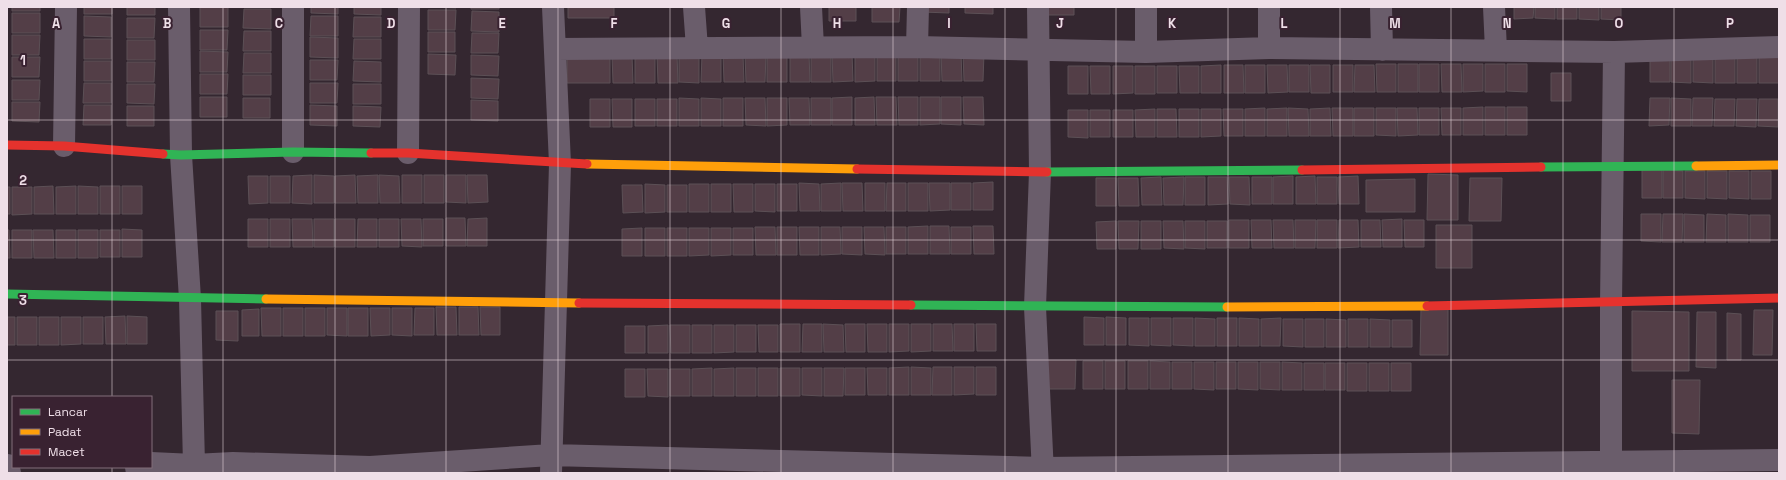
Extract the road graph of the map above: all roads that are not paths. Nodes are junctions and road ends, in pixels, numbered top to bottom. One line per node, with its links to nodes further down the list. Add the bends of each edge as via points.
1 (66, 7): 26 (street)
2 (179, 7): 29 (street)
3 (293, 7): 27 (street)
4 (408, 7): 28 (street)
5 (553, 7): 19 (street)
6 (694, 7): 17 (street)
7 (811, 7): 14 (street)
8 (918, 7): 15 (street)
9 (1038, 7): 20 (street)
10 (1146, 7): 23 (street)
11 (1269, 7): 18 (street)
12 (1381, 7): 21 (street)
13 (1494, 7): 22 (street)
14 (813, 47): 15 (street); 17 (street)
15 (917, 47): 20 (street)
16 (1779, 47): 24 (street)
17 (697, 48): 19 (street)
18 (1269, 48): 21 (street); 23 (street)
19 (555, 49): 30 (street)
20 (1038, 50): 23 (street); 33 (street)
21 (1382, 50): 22 (street)
22 (1496, 50): 24 (street)
23 (1146, 52)
24 (1614, 52): 32 (street)
25 (7, 145): 26 (street)
26 (64, 146): 29 (street)
27 (293, 152): 28 (street); 29 (street)
28 (408, 153): 30 (street)
29 (181, 155): 36 (street)
30 (560, 164): 33 (street); 37 (street)
31 (1779, 165): 32 (street)
32 (1613, 167): 33 (street); 38 (street)
33 (1040, 172): 39 (street)
34 (7, 294): 36 (street)
35 (1779, 298): 38 (street)
36 (190, 299): 37 (street); 43 (street)
37 (557, 303): 39 (street); 42 (street)
38 (1611, 304): 39 (street); 45 (street)
39 (1035, 307): 48 (street)
40 (1779, 460): 45 (street)
41 (152, 463): 43 (street)
42 (551, 464): 46 (street); 47 (street)
43 (194, 465): 44 (street)
44 (233, 468): 47 (street)
45 (1611, 468): 48 (street)
46 (922, 469): 48 (street)
47 (370, 470)
48 (1043, 470)

